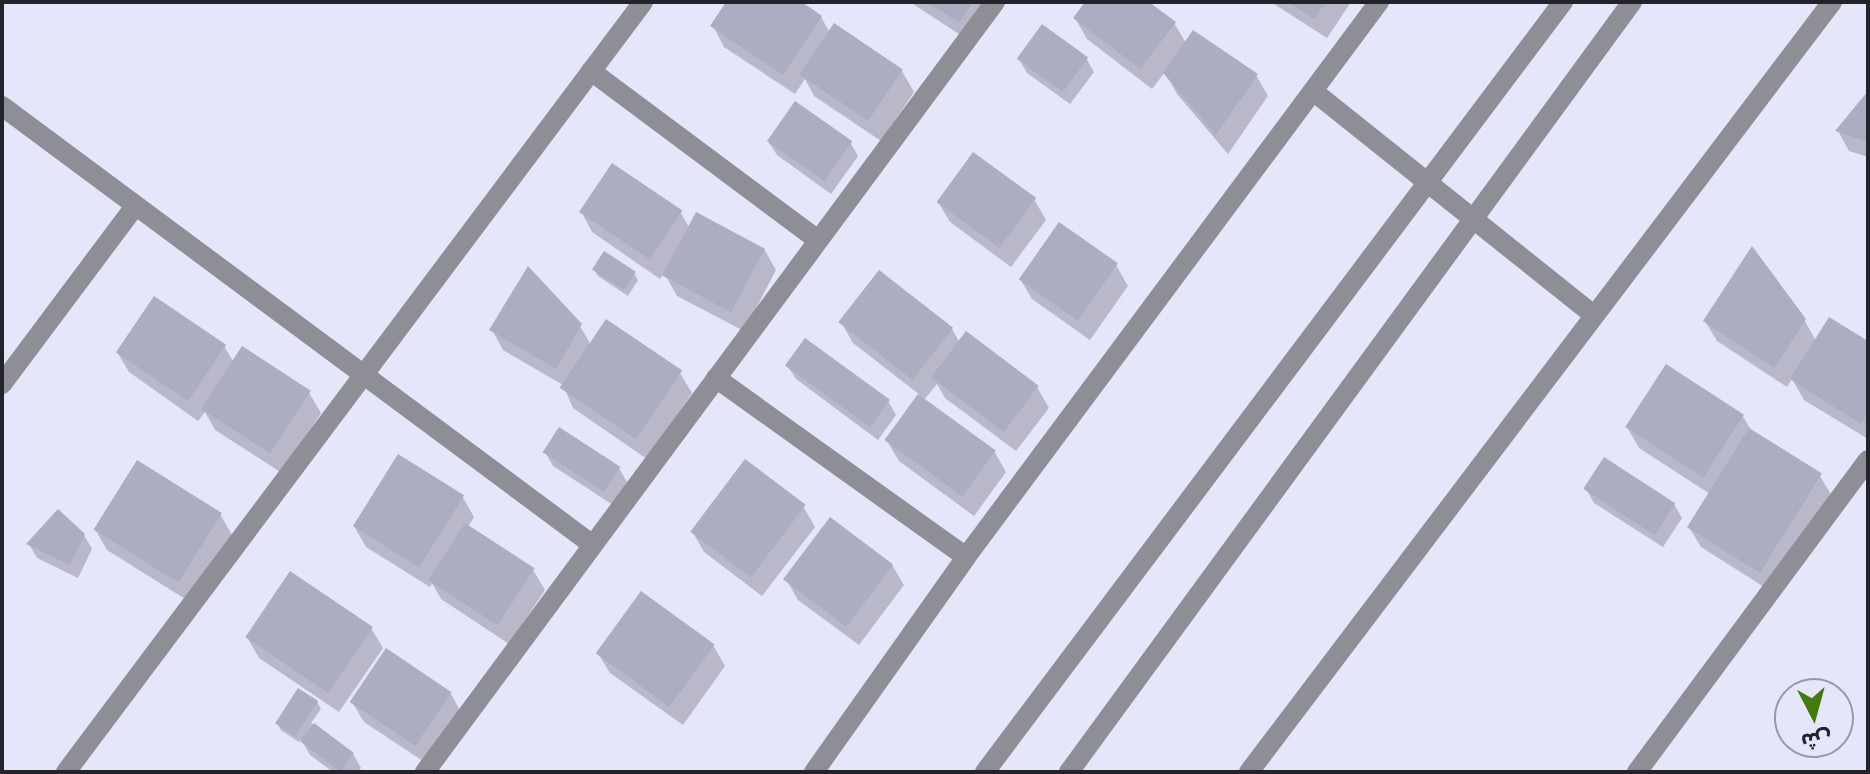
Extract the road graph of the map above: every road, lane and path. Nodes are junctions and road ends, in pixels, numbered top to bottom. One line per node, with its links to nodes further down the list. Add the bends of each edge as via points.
1 (643, 2): 7 (street)
2 (995, 2): 13 (street)
3 (1379, 2): 8 (street)
4 (1563, 2): 10 (street)
5 (1632, 2): 12 (street)
6 (1832, 2): 14 (street)
7 (591, 71): 13 (street); 15 (street)
8 (1313, 91): 10 (street); 20 (street)
9 (2, 106): 11 (street)
10 (1428, 182): 12 (street); 24 (street)
11 (135, 206): 15 (street); 17 (street)
12 (1473, 219): 14 (street); 25 (street)
13 (818, 240): 16 (street)
14 (1594, 315): 26 (street)
15 (363, 375): 19 (street); 21 (street)
16 (716, 378): 19 (street); 20 (street)
17 (2, 384)
18 (1868, 460): 27 (street)
19 (593, 545): 22 (street)
20 (966, 557): 23 (street)
21 (66, 772)
22 (425, 772)
23 (814, 772)
24 (985, 772)
25 (1069, 772)
26 (1249, 772)
27 (1637, 772)

